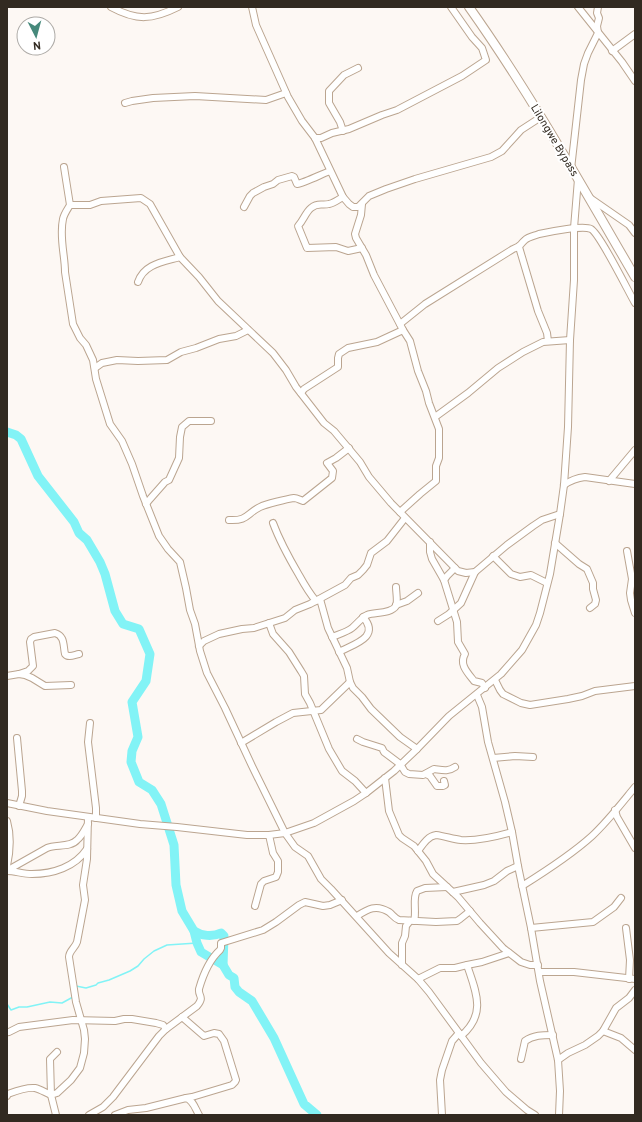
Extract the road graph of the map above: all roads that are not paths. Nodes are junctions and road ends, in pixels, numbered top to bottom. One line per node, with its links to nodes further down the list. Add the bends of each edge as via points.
1 (111, 7): 2 (street, via 136,18 163,14)
2 (178, 7)
3 (252, 7): 13 (street, via 256,25)
4 (451, 7): 16 (street, via 482,48 486,60 410,104)
5 (469, 7): 15 (main road, Lilongwe Bypass)
6 (578, 7): 8 (street)
7 (598, 7): 8 (street)
8 (598, 33): 10 (street); 19 (street, via 584,64)
9 (635, 34): 10 (street)
10 (612, 51): 12 (street)
11 (358, 68): 16 (street, via 344,75 329,91 329,102)
12 (635, 81)
13 (286, 93): 14 (street, via 266,100 195,96 153,98); 17 (street)
14 (126, 103)
15 (540, 117): 19 (main road, Lilongwe Bypass); 24 (street, via 521,130 502,151 491,157 386,189 364,199)
16 (343, 131): 17 (street)
17 (315, 138): 20 (street)
18 (64, 167): 25 (street)
19 (572, 169): 21 (main road, Lilongwe Bypass)
20 (330, 171): 23 (street); 26 (street, via 301,184 297,184 292,176 278,180 250,196)
21 (578, 179): 22 (main road, Lilongwe Bypass); 27 (street)
22 (588, 196): 28 (street, via 629,225); 32 (main road, Lilongwe Bypass)
23 (343, 197): 24 (street, via 354,207); 30 (street, via 328,205 316,204 310,208 298,226 307,248 336,247 348,251)
24 (362, 204): 30 (street, via 355,234)
25 (70, 205): 31 (street, via 141,198 150,204); 39 (street, via 64,214 62,225 66,283 74,324)
26 (244, 206)
27 (574, 228): 29 (street, via 539,234 525,240); 34 (street, via 591,229 600,240); 37 (street)
28 (635, 233)
29 (519, 247): 35 (street, via 425,304); 38 (street)
30 (362, 248): 35 (street)
31 (180, 257): 33 (street, via 154,264 141,274); 36 (street, via 218,301)
32 (635, 277)
33 (138, 282)
34 (635, 303)
35 (401, 327): 40 (street, via 377,342 348,348 339,354 338,367); 41 (street, via 410,342)
36 (248, 330): 39 (street, via 181,352 167,360 117,360 102,363); 40 (street, via 281,362)
37 (570, 340): 38 (street); 47 (street)
38 (548, 341): 41 (street, via 537,344 498,368)
39 (95, 368): 48 (street, via 110,424 122,441)
40 (301, 393): 43 (street, via 324,423)
41 (435, 418): 49 (street, via 439,429 436,481)
42 (211, 421): 48 (street, via 189,421 182,427 179,458 169,480)
43 (348, 448): 49 (street); 52 (street, via 327,463 333,471 332,478 303,501 295,498 261,506 246,518)
44 (635, 450): 45 (street)
45 (609, 480): 46 (street); 47 (street, via 585,477)
46 (635, 484)
47 (564, 485): 50 (street)
48 (146, 504): 73 (street, via 160,536 180,562)
49 (400, 512): 51 (street)
50 (560, 514): 55 (street); 57 (street, via 542,520)
51 (405, 518): 54 (street); 64 (street, via 387,541 371,553 367,565 358,575)
52 (229, 520)
53 (273, 524): 64 (street, via 309,593)
54 (430, 542): 58 (street); 60 (street, via 432,559)
55 (555, 543): 61 (street); 66 (street, via 587,569 593,582 596,600)
56 (627, 552): 68 (street, via 632,579 630,600)
57 (493, 556): 59 (street); 61 (street, via 511,574 520,577 531,575)
58 (455, 568): 59 (street, via 466,573); 60 (street)
59 (475, 572): 67 (street, via 463,600)
60 (444, 580): 67 (street)
61 (547, 583): 78 (street, via 540,613 531,635 513,662)
62 (396, 587): 65 (street)
63 (418, 593): 65 (street)
64 (318, 600): 71 (street, via 295,610 285,618); 72 (street)
65 (396, 605): 69 (street, via 390,610)
66 (590, 608)
67 (454, 610): 70 (street); 82 (street, via 458,642 465,654 462,664 474,681 482,683)
68 (635, 613)
69 (364, 617): 72 (street, via 352,628); 74 (street, via 369,623 368,636)
70 (438, 621)
71 (269, 623): 73 (street, via 220,634); 84 (street, via 273,634 302,671 305,694)
72 (332, 637): 74 (street)
73 (199, 646): 88 (street, via 207,673)
74 (339, 652): 79 (street, via 347,668)
75 (79, 654): 76 (street, via 66,656 62,638 58,634 34,637 30,642 33,666)
76 (19, 674): 77 (street); 80 (street, via 45,686)
77 (7, 676)
78 (495, 680): 81 (street, via 503,694 530,705 582,696 595,691); 82 (street)
79 (350, 682): 84 (street, via 321,710); 89 (street, via 371,709)
80 (70, 685)
81 (635, 686)
82 (485, 688): 83 (street)
83 (477, 694): 89 (street, via 449,716); 91 (street)
84 (313, 711): 88 (street, via 293,713); 98 (street, via 326,743 342,771)
85 (90, 723): 103 (street, via 88,742)
86 (17, 738): 100 (street, via 22,791)
87 (357, 739): 92 (street, via 382,748)
88 (241, 742): 107 (street)
89 (417, 749): 92 (street)
90 (533, 757): 91 (street)
91 (493, 758): 106 (street)
92 (400, 764): 94 (street, via 409,774); 95 (street)
93 (455, 767): 94 (street, via 444,771 434,769)
94 (426, 774): 96 (street, via 437,786 443,786)
95 (385, 778): 98 (street); 111 (street, via 392,820 402,838)
96 (444, 781)
97 (635, 787): 101 (street)
98 (366, 793): 107 (street, via 314,823)
99 (7, 803): 100 (street)
100 (19, 806): 102 (street)
101 (615, 810): 109 (street); 114 (street, via 586,841)
102 (88, 817): 103 (street); 105 (street)
103 (96, 818): 108 (street, via 247,835)
104 (7, 821): 113 (street)
105 (88, 824): 110 (street); 113 (street, via 73,844 51,846)
106 (512, 832): 111 (street, via 468,840 433,835); 112 (street)
107 (285, 833): 108 (street); 118 (street, via 291,843 308,856 321,879)
108 (269, 835): 119 (street, via 273,853 278,861 278,872 276,877 261,884)
109 (635, 848)
110 (87, 849): 113 (street, via 77,861 63,868 33,874); 134 (street, via 81,920 77,942 69,954 76,1002)
111 (418, 851): 115 (street, via 433,874)
112 (518, 866): 114 (street); 116 (street, via 489,883)
113 (7, 869)
114 (522, 886): 123 (street)
115 (447, 887): 116 (street); 122 (street, via 416,891 416,912)
116 (453, 892): 120 (street)
117 (621, 898): 123 (street, via 608,912 590,923)
118 (342, 900): 121 (street); 133 (street, via 323,906 305,902 263,930 221,943 220,950 205,969 199,991 202,998 200,1002)
119 (255, 906)
120 (470, 911): 122 (street, via 457,920); 125 (street)
121 (357, 916): 122 (street, via 372,908 379,908 390,912 396,919); 127 (street)
122 (412, 921): 127 (street, via 406,926 402,943)
123 (531, 928): 126 (street)
124 (626, 928): 131 (street)
125 (509, 953): 126 (street, via 525,964); 128 (street)
126 (538, 964): 129 (street)
127 (402, 965): 130 (street)
128 (467, 965): 130 (street, via 440,968); 138 (street, via 478,1005 470,1028)
129 (539, 972): 131 (street, via 574,972); 139 (street)
130 (418, 979): 138 (street)
131 (632, 979)
132 (635, 990): 136 (street, via 616,1008)
133 (182, 1017): 135 (street); 146 (street, via 204,1036 219,1034 236,1080 232,1084)
134 (82, 1020): 135 (street, via 132,1019 163,1025); 137 (street, via 19,1027); 144 (street, via 85,1045 80,1068 64,1087)
135 (166, 1029): 148 (street, via 112,1097 103,1107)
136 (603, 1031): 140 (street, via 621,1038); 143 (street, via 585,1045)
137 (9, 1032)
138 (460, 1035): 151 (street, via 452,1041 442,1070); 152 (street, via 480,1063 506,1092)
139 (553, 1035): 142 (street, via 541,1035 525,1041); 143 (street)
140 (635, 1050)
141 (57, 1052): 144 (street, via 50,1059)
142 (521, 1059)
143 (558, 1060): 153 (street)
144 (51, 1095): 145 (street, via 32,1088 16,1091); 147 (street)
145 (7, 1096)
146 (186, 1098): 149 (street); 150 (street, via 190,1099)
147 (56, 1115)
148 (89, 1115)
149 (115, 1115)
150 (198, 1115)
151 (442, 1115)
152 (535, 1115)
153 (559, 1115)

